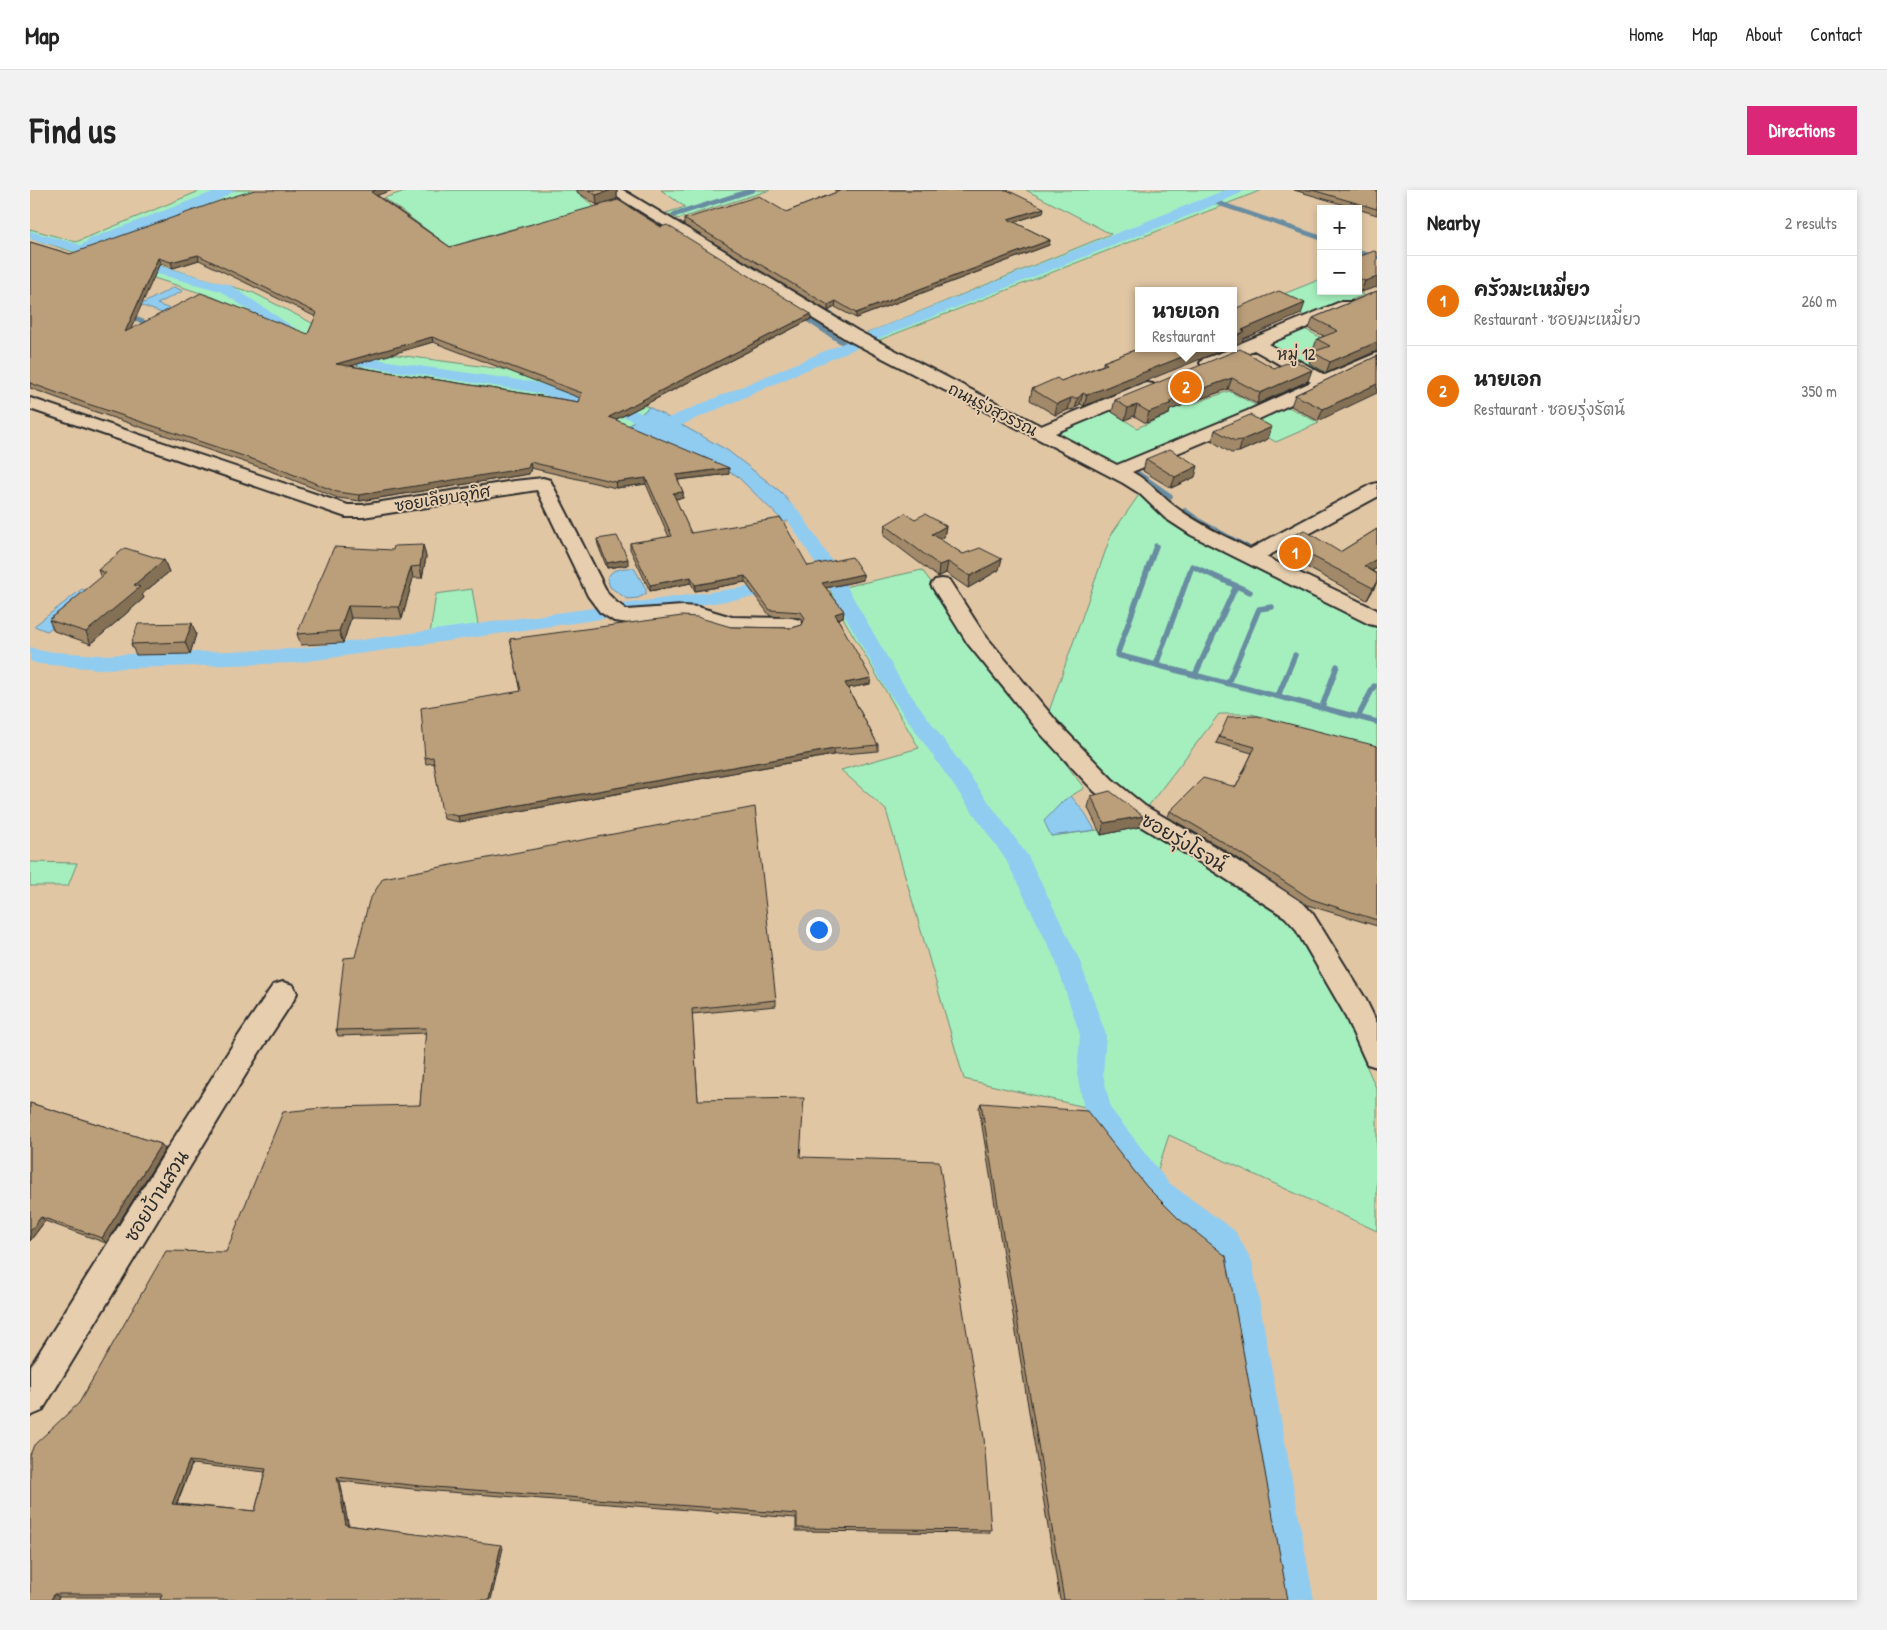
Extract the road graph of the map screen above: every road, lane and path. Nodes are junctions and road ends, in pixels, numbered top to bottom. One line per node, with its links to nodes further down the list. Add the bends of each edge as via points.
1 (613, 190): 11 (street, ถนนรุ่งสุวรรณ, via 860,340)
2 (1359, 300): 3 (street)
3 (1256, 344): 5 (street); 8 (street)
4 (1236, 352): 7 (street)
5 (1237, 352)
6 (1377, 358): 8 (street)
7 (1197, 368)
8 (1324, 381): 12 (street)
9 (1162, 382): 11 (street)
10 (30, 403): 17 (street, ซอยเลียบอุทิศ, via 346,511 544,484 599,596 615,612 636,617 698,614 731,624)
11 (1040, 433): 12 (street, ถนนรุ่งสุวรรณ)
12 (1116, 472): 14 (street, ถนนรุ่งสุวรรณ, via 1146,490 1172,514 1198,531)
13 (1377, 489): 14 (street)
14 (1250, 557): 16 (street, ถนนรุ่งสุวรรณ)
15 (942, 585): 19 (street, ซอยรุ่งโรจน์, via 976,639 1050,729 1103,785 1136,812 1294,910 1304,921 1354,1006)
16 (1377, 619)
17 (792, 625)
18 (283, 993): 20 (street, ซอยบ้านสวน)
19 (1377, 1055)
20 (30, 1399)

